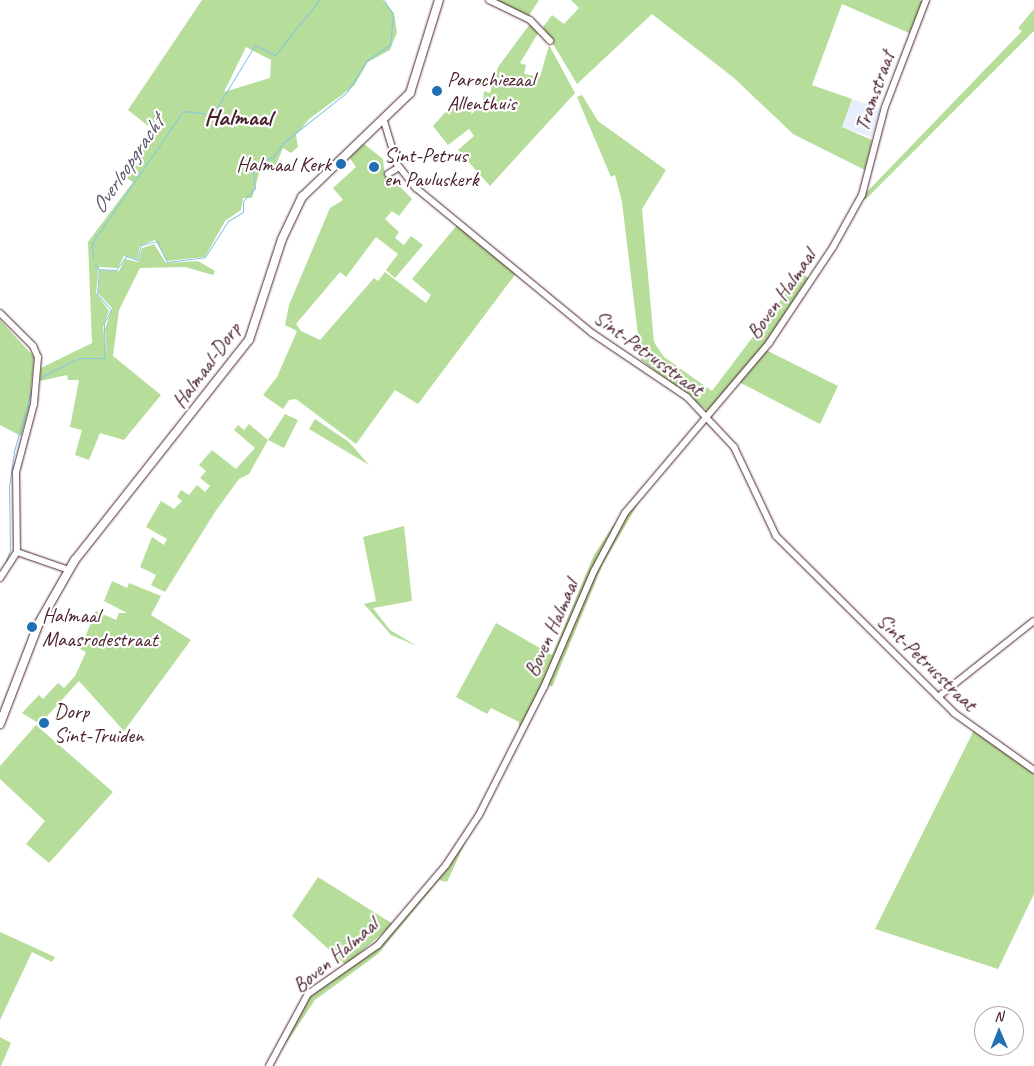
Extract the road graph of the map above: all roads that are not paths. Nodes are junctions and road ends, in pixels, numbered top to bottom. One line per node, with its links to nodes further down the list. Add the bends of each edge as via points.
1 (438, 0): 5 (street, Halmaal-Dorp, via 413,86)
2 (489, 0): 4 (street, via 530,20)
3 (926, 0): 8 (street, Tramstraat, via 885,107)
4 (550, 41)
5 (384, 120): 6 (street, Sint-Petrusstraat); 12 (street, Halmaal-Dorp, via 302,197 282,239 255,327 240,354 91,536)
6 (399, 167): 7 (street); 10 (street, Sint-Petrusstraat, via 429,200 592,333 673,385)
7 (388, 174)
8 (862, 195): 10 (street, Boven Halmaal, via 769,342)
9 (0, 313): 11 (street, via 33,346 38,357 34,404 16,472)
10 (708, 417): 15 (street, Sint-Petrusstraat, via 734,447 776,536); 18 (street, Boven Halmaal, via 625,513 594,571 544,687 479,814 446,865 378,945 308,994)
11 (17, 552): 12 (street); 13 (street)
12 (69, 570): 16 (street, Halmaal-Dorp, via 38,623)
13 (0, 578)
14 (1034, 621): 15 (street)
15 (938, 697): 17 (street, Sint-Petrusstraat)
16 (0, 724)
17 (1034, 770)
18 (269, 1066)

